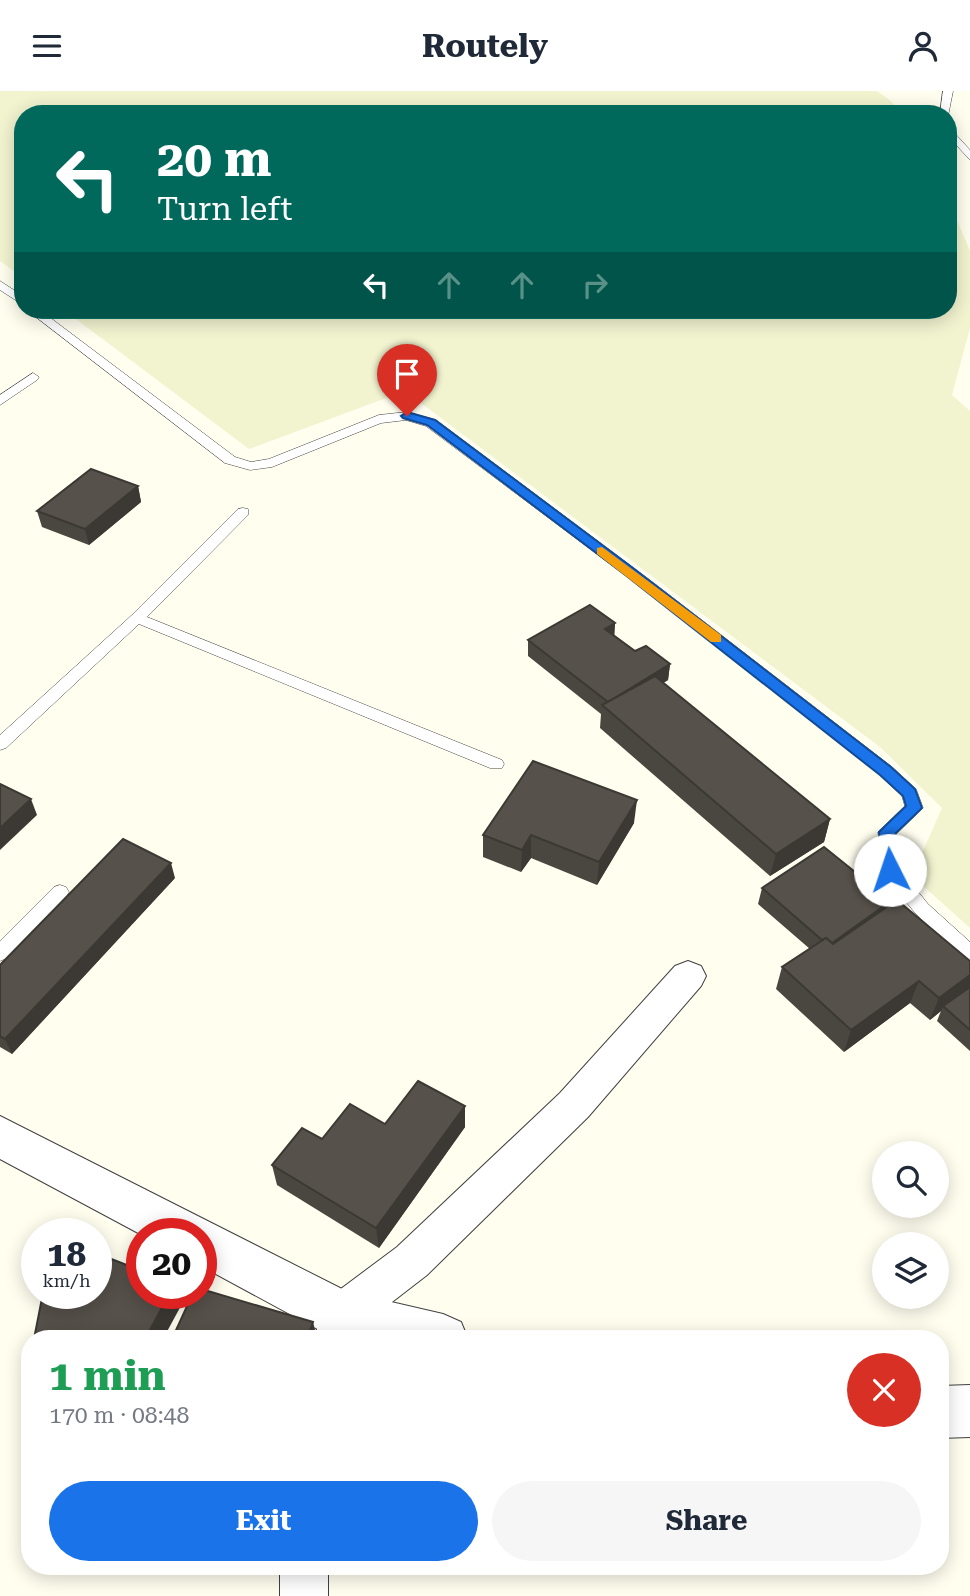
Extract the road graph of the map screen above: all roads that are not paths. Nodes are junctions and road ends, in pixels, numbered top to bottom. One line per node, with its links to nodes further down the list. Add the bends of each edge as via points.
1 (957, 140): 2 (lane)
2 (970, 157)
3 (0, 284): 4 (lane)
4 (14, 295)
5 (45, 319): 14 (lane, via 230,460 250,465 272,463 379,419 407,416 431,423 661,596 910,793 914,808 887,832 890,870 922,909)
6 (33, 377): 7 (lane)
7 (0, 401)
8 (243, 512): 9 (lane)
9 (137, 618): 10 (lane); 11 (lane)
10 (0, 744)
11 (495, 764)
12 (60, 892): 13 (lane)
13 (0, 953)
14 (970, 953)
15 (688, 977): 19 (street, via 564,1115)
16 (0, 1136): 17 (street)
17 (156, 1218)
18 (217, 1251): 19 (street)
19 (339, 1327): 20 (street)
20 (365, 1330)
21 (970, 1411): 22 (street)
22 (949, 1412)
23 (304, 1575): 24 (street)
24 (304, 1596)

